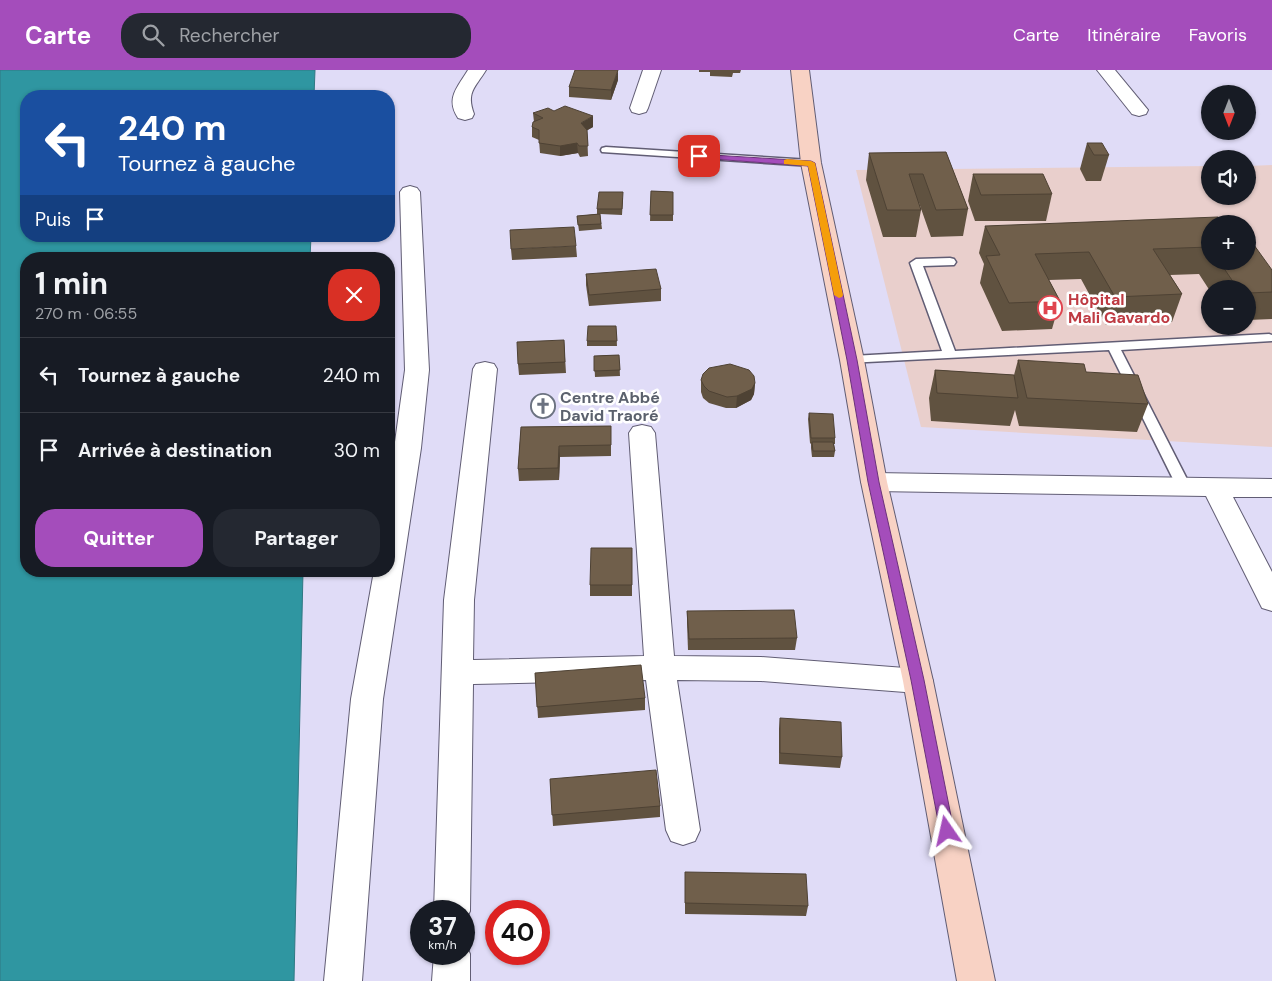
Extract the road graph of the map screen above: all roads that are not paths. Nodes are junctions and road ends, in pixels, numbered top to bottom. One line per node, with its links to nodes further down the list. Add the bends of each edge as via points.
1 (477, 70): 7 (street, via 460,94)
2 (652, 70): 5 (street)
3 (800, 70): 9 (street)
4 (1106, 70): 6 (street)
5 (639, 108)
6 (1139, 110)
7 (465, 114)
8 (606, 150): 9 (lane)
9 (811, 163): 16 (street)
10 (410, 192): 24 (street, via 417,370)
11 (950, 262): 15 (lane, via 916,263)
12 (1269, 338): 13 (lane)
13 (1113, 346): 14 (lane); 21 (lane)
14 (1025, 351): 15 (lane); 17 (lane)
15 (950, 355): 16 (lane)
16 (852, 360): 20 (street)
17 (1027, 368)
18 (484, 369): 28 (street, via 462,564)
19 (642, 433): 27 (street)
20 (874, 482): 21 (street); 29 (street)
21 (1183, 485): 22 (street)
22 (1215, 488): 23 (street); 26 (street)
23 (1272, 488)
24 (395, 529)
25 (387, 577): 33 (street, via 367,699)
26 (1272, 600)
27 (660, 668): 28 (street); 29 (street, via 761,669); 30 (street)
28 (456, 672): 31 (street)
29 (918, 680): 35 (street)
30 (683, 830)
31 (452, 900)
32 (452, 965): 34 (street)
33 (343, 981)
34 (451, 981)
35 (976, 981)

